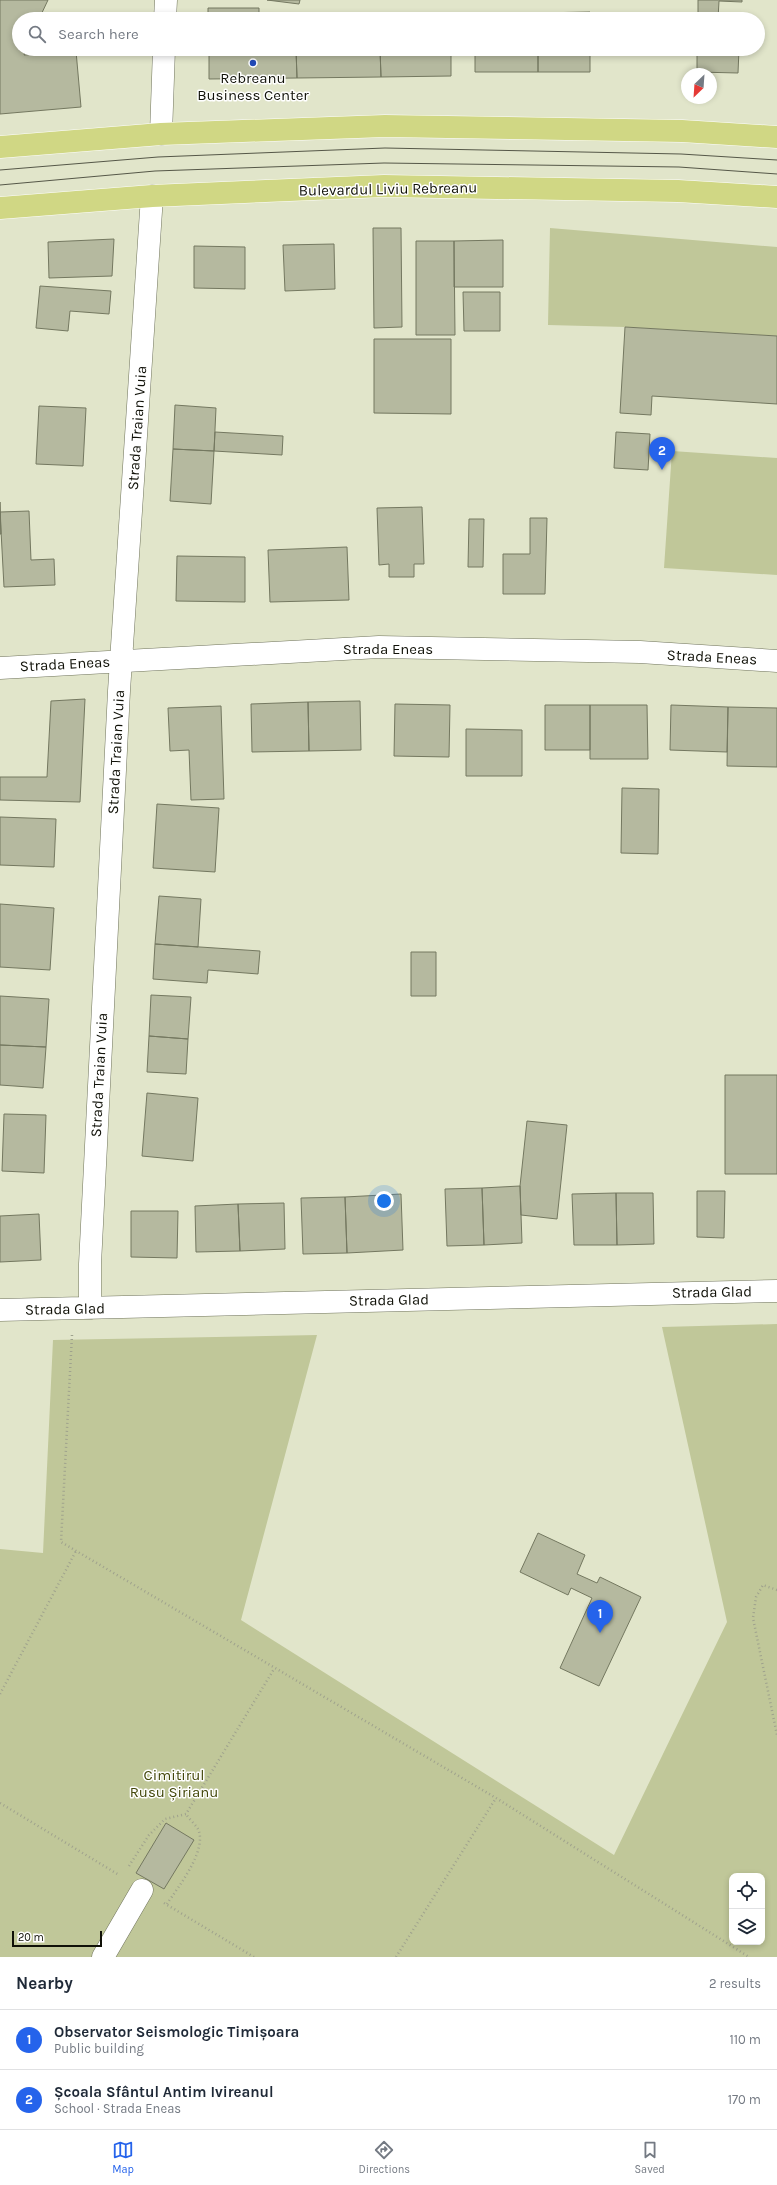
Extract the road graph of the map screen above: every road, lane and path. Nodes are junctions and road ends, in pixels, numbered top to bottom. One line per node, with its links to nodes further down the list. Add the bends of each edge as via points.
1 (166, 0): 2 (street)
2 (165, 12)
3 (164, 56): 4 (street)
4 (161, 134): 5 (main road, via 385,126 682,131); 6 (main road)
5 (777, 137)
6 (0, 147)
7 (152, 196): 8 (main road, Bulevardul Liviu Rebreanu, via 384,186 678,191); 9 (main road, Bulevardul Liviu Rebreanu); 11 (street, Strada Traian Vuia)
8 (777, 197)
9 (0, 208)
10 (777, 660): 11 (street, Strada Eneas, via 640,652 379,647)
11 (121, 661): 12 (street, Strada Eneas); 14 (street, Strada Traian Vuia, via 90,1264)
12 (0, 668)
13 (777, 1290): 14 (street, Strada Glad)
14 (82, 1308): 15 (street, Strada Glad); 16 (path, via 61,1542)
15 (0, 1310)
16 (76, 1551): 18 (path); 19 (path)
17 (777, 1590): 20 (path, via 763,1585 756,1597 753,1618)
18 (274, 1669): 21 (path); 22 (path)
19 (0, 1694)
20 (777, 1735)
21 (496, 1798): 27 (path); 28 (path)
22 (186, 1814): 23 (path, via 165,1819 149,1835); 25 (path, via 198,1829 200,1847)
23 (126, 1871)
24 (142, 1890): 26 (street)
25 (167, 1904)
26 (103, 1957)
27 (396, 1957)
28 (749, 1957)

